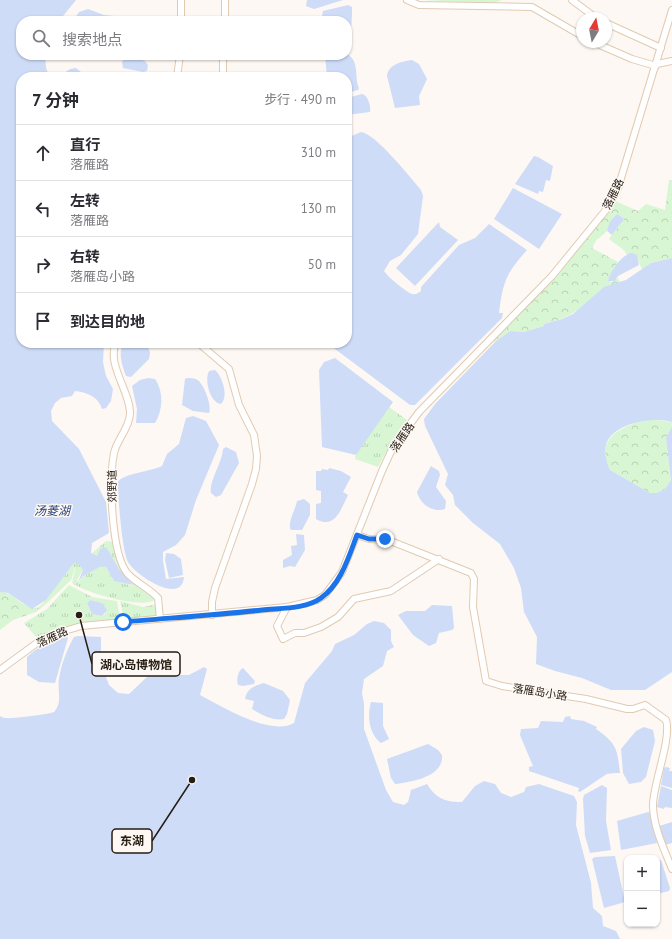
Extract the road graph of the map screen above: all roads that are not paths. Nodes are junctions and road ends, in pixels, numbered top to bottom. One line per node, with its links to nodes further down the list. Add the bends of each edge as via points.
1 (181, 0): 9 (street)
2 (225, 0): 10 (street)
3 (407, 0): 6 (street, via 419,5)
4 (508, 0): 6 (street)
5 (572, 0): 8 (street)
6 (508, 7): 13 (street, via 534,7)
7 (672, 10): 12 (street, 落雁路)
8 (588, 12)
9 (181, 16)
10 (225, 16)
11 (612, 26): 16 (street)
12 (666, 29): 14 (street); 16 (street, 落雁路)
13 (576, 32)
14 (672, 33)
15 (607, 48): 20 (street, via 632,59)
16 (661, 48): 20 (street, 落雁路)
17 (179, 60): 21 (street)
18 (223, 60): 22 (street)
19 (672, 61): 20 (street)
20 (656, 65): 25 (street, 落雁路, via 618,188 610,204 552,276 419,412 393,447)
21 (178, 72)
22 (223, 72)
23 (116, 348): 29 (street, 郊野道, via 115,360 130,414 127,427 115,449 111,471 117,549 127,573 158,598)
24 (204, 348): 28 (street, via 229,369 238,405 254,435 256,456 252,484 215,588)
25 (357, 535): 26 (street, 落雁岛小路, via 369,539 388,540); 27 (street, 落雁路, via 342,572 325,595 314,602)
26 (439, 559): 27 (street, via 391,591 354,599 338,617 321,627 283,639 277,626); 31 (street, 落雁岛小路, via 469,571 474,576 473,607 486,682 586,699 627,709 645,705 666,720 668,732 653,804 658,831)
27 (287, 607): 28 (street, 落雁路)
28 (212, 615): 29 (street, 落雁路)
29 (160, 619): 30 (street, 落雁路, via 89,625 58,632 38,642)
30 (0, 670)
31 (672, 869)

